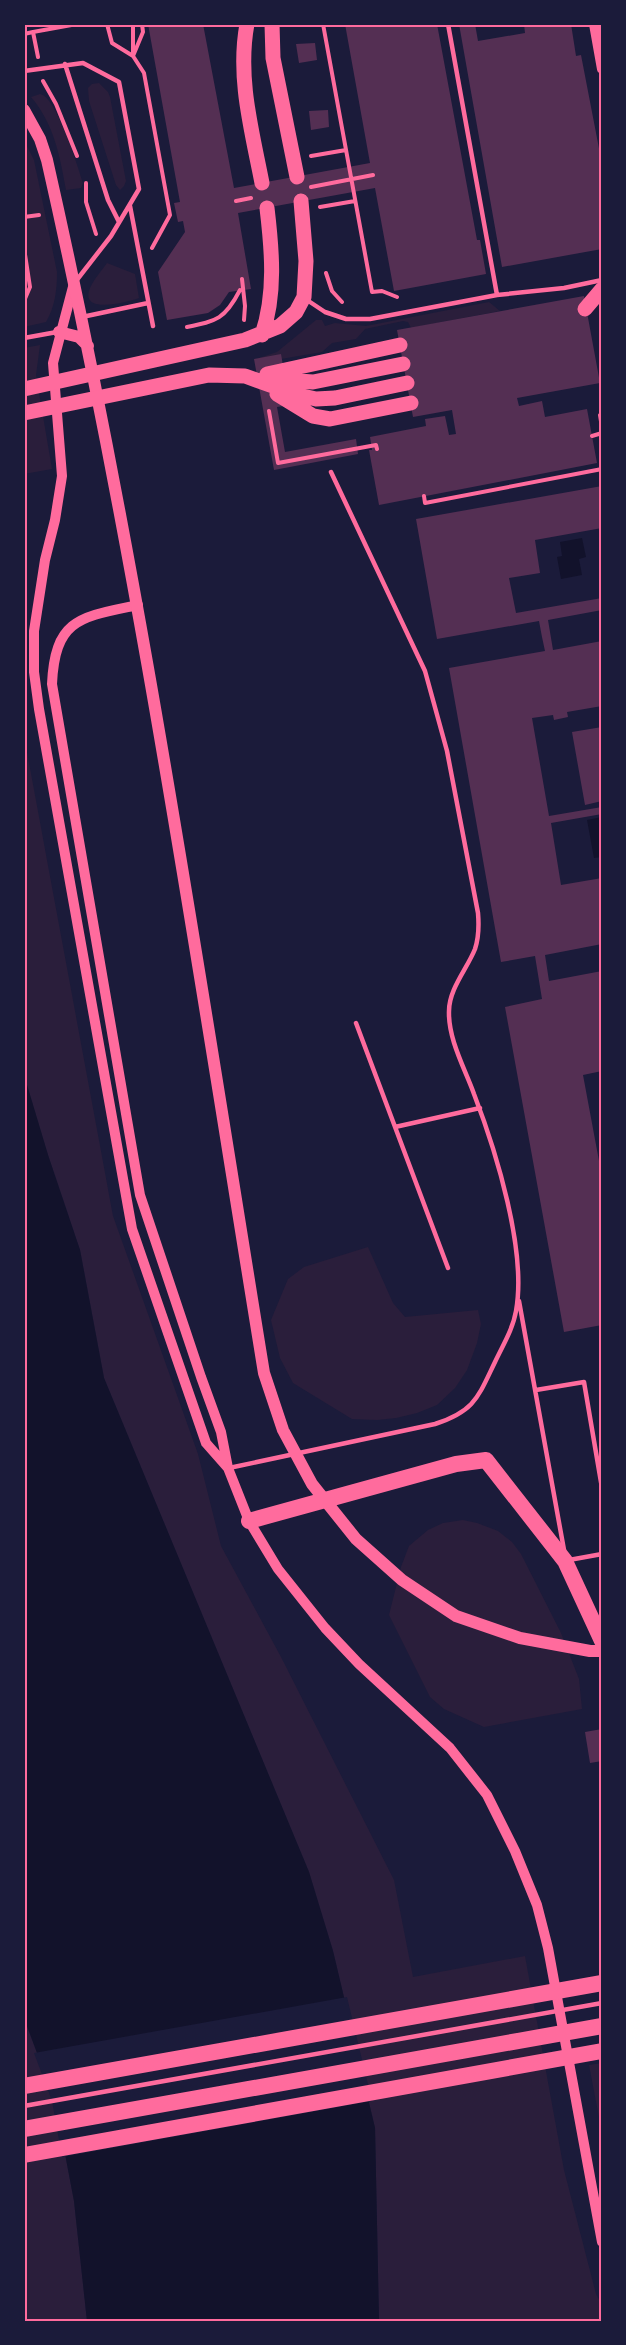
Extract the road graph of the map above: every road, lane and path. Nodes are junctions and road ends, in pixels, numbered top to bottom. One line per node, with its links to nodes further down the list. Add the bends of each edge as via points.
1 (77, 24): 10 (path)
2 (106, 24): 12 (path, via 112,43)
3 (133, 24): 12 (path)
4 (142, 24): 12 (path, via 143,32)
5 (247, 24): 24 (main road, via 243,44 246,96)
6 (272, 24): 22 (main road, via 273,58)
7 (323, 24): 19 (path)
8 (448, 24): 42 (lane)
9 (594, 24): 15 (street)
10 (33, 32): 11 (path); 13 (path)
11 (24, 34)
12 (133, 56): 36 (path, via 144,73 170,215)
13 (38, 57)
14 (65, 64): 16 (lane); 29 (lane, via 83,63 119,82 140,189); 33 (lane, via 108,200)
15 (602, 69)
16 (24, 71)
17 (42, 81): 21 (path, via 56,104)
18 (24, 110): 39 (main road, via 47,160)
19 (346, 150): 20 (path); 25 (path)
20 (305, 157)
21 (78, 159)
22 (297, 177)
23 (84, 178): 27 (path)
24 (262, 183)
25 (355, 201): 28 (path); 44 (path, via 372,292)
26 (78, 202): 27 (path)
27 (86, 202): 34 (path)
28 (308, 205): 43 (main road)
29 (130, 206): 33 (lane); 46 (lane)
30 (267, 208): 53 (main road, via 272,279 269,314)
31 (39, 215): 32 (path)
32 (24, 217)
33 (119, 222): 39 (lane)
34 (97, 237)
35 (24, 248): 45 (path, via 30,287)
36 (147, 257)
37 (242, 279): 49 (path)
38 (602, 280): 42 (lane)
39 (74, 283): 48 (main road); 52 (street)
40 (602, 290): 47 (main road)
41 (240, 291): 51 (path, via 219,320)
42 (497, 295): 43 (lane, via 370,320 346,319 325,312)
43 (304, 297): 53 (main road, via 296,312)
44 (397, 297)
45 (24, 301)
46 (148, 303): 48 (lane); 50 (lane)
47 (585, 309)
48 (82, 317): 56 (main road)
49 (242, 325)
50 (153, 326)
51 (187, 327)
52 (59, 332): 54 (lane); 56 (main road, via 79,337); 79 (street, via 53,363 62,476 34,631 39,709 132,1229 206,1443)
53 (262, 335): 60 (main road)
54 (24, 338)
55 (400, 345): 58 (main road)
56 (88, 347): 72 (main road)
57 (404, 364): 58 (main road, via 313,382)
58 (252, 378): 59 (main road, via 316,399); 61 (main road, via 321,418); 63 (main road, via 226,374 184,379)
59 (407, 383)
60 (24, 389)
61 (411, 402)
62 (268, 403): 68 (path, via 278,463 376,445)
63 (24, 413)
64 (602, 414): 65 (path)
65 (602, 427)
66 (602, 434): 67 (path)
67 (592, 436)
68 (377, 449)
69 (602, 470): 71 (path, via 425,503)
70 (330, 472): 74 (lane, via 415,646 435,701 447,751 479,931 449,1011 451,1031)
71 (424, 496)
72 (138, 605): 79 (street, via 92,614 71,625 53,657 52,684 140,1195 221,1432); 85 (main road, via 264,1373 283,1430 312,1484 356,1539 402,1580 456,1616 520,1638)
73 (356, 1023): 75 (lane)
74 (480, 1108): 75 (lane); 77 (lane, via 516,1244)
75 (395, 1127): 76 (lane)
76 (448, 1268)
77 (518, 1296): 78 (lane); 79 (lane, via 512,1327 481,1392 456,1417)
78 (536, 1390): 80 (lane, via 584,1382); 83 (lane)
79 (228, 1468): 81 (street)
80 (602, 1488)
81 (249, 1521): 83 (highway, via 456,1464 486,1460); 94 (street, via 278,1569 325,1628 450,1748 487,1795 515,1851 537,1905 548,1948)
82 (602, 1554): 83 (lane)
83 (566, 1561): 84 (highway)
84 (602, 1641)
85 (602, 1651)
86 (602, 1983): 90 (highway)
87 (602, 2002): 91 (lane)
88 (602, 2025): 92 (highway)
89 (602, 2051): 93 (highway)
90 (24, 2086)
91 (24, 2106)
92 (24, 2128)
93 (24, 2155)
94 (602, 2242)

